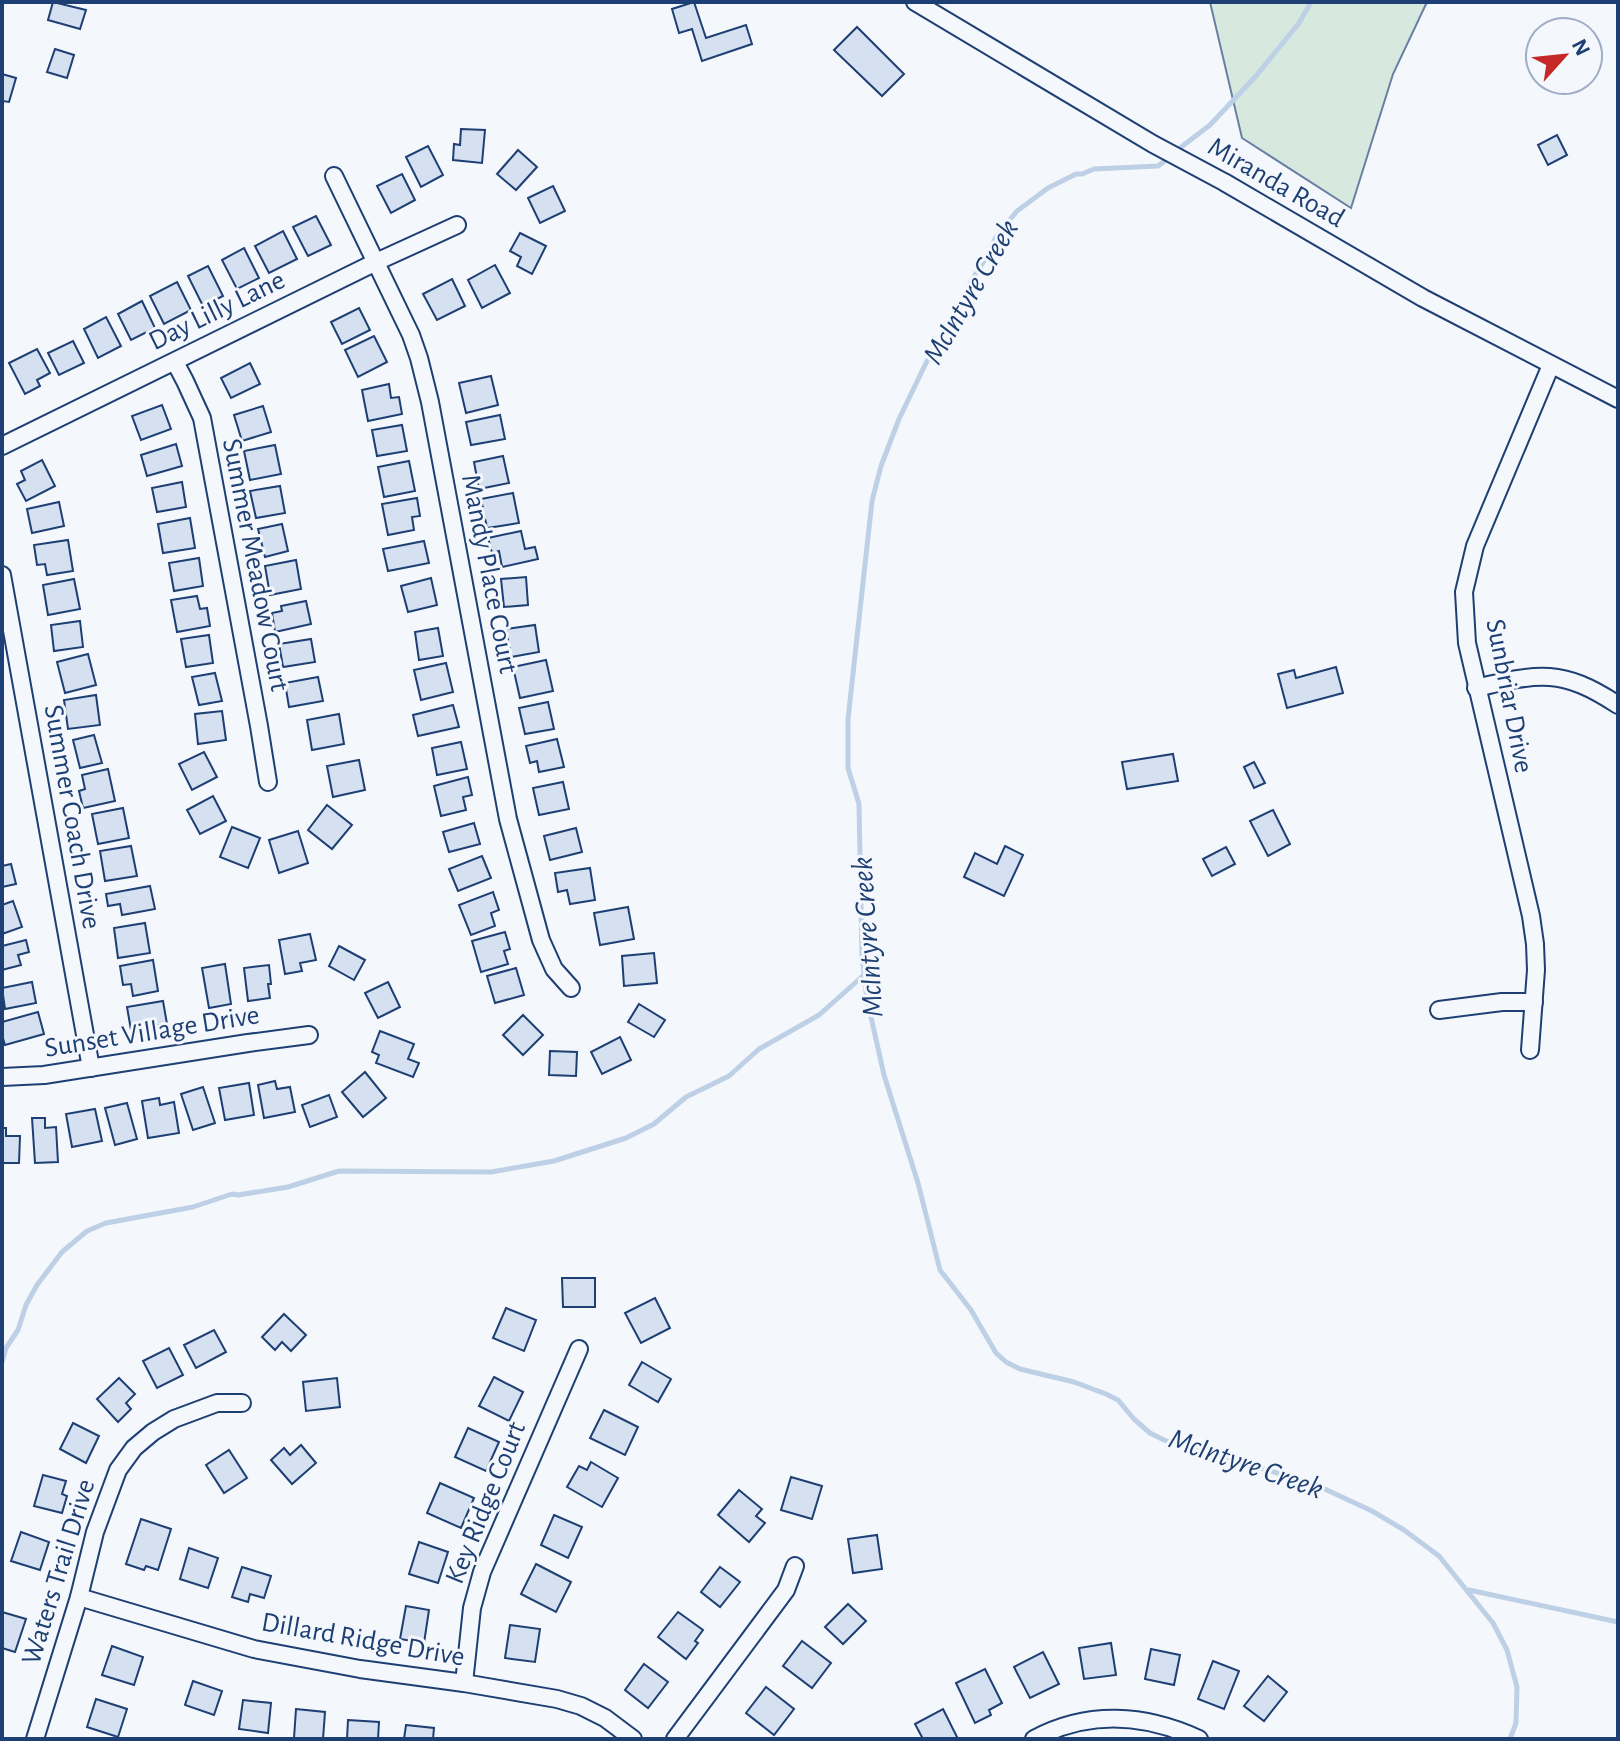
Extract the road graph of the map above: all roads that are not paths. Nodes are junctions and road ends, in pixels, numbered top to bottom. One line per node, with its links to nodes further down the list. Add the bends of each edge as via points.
1 (915, 2): 6 (street, Miranda Road, via 1153,144)
2 (334, 176): 4 (street, Mandy Place Court)
3 (457, 225): 4 (street, Day Lilly Lane)
4 (376, 262): 5 (street, Day Lilly Lane); 13 (street, Mandy Place Court, via 411,335 426,387 523,879 541,940 554,969)
5 (175, 362): 8 (street, Day Lilly Lane); 12 (street, Summer Meadow Court, via 202,418)
6 (1551, 365): 7 (street, Miranda Road); 10 (street, Sunbriar Drive, via 1471,561 1464,592)
7 (1618, 399)
8 (2, 446)
9 (2, 575): 18 (street, Summer Coach Drive)
10 (1476, 688): 11 (street, via 1548,676 1582,683); 14 (street, Sunbriar Drive, via 1531,916)
11 (1618, 705)
12 (268, 782)
13 (571, 988)
14 (1534, 1002): 15 (street); 17 (street, Sunbriar Drive)
15 (1439, 1010)
16 (309, 1035): 18 (street, Sunset Village Drive)
17 (1530, 1050)
18 (91, 1068): 19 (street, Sunset Village Drive)
19 (2, 1077)
20 (579, 1349): 24 (street, Key Ridge Court, via 478,1584)
21 (242, 1403): 23 (street, Waters Trail Drive, via 217,1403 184,1415 134,1448 118,1470 95,1532)
22 (795, 1566): 27 (street, via 786,1590)
23 (79, 1597): 24 (street, Dillard Ridge Drive, via 254,1649); 25 (street, Waters Trail Drive)
24 (464, 1683): 26 (street, Dillard Ridge Drive, via 581,1706)
25 (35, 1739)
26 (633, 1739)
27 (675, 1739)
28 (1034, 1739): 29 (street, via 1075,1722 1106,1718 1174,1727)
29 (1199, 1739)

